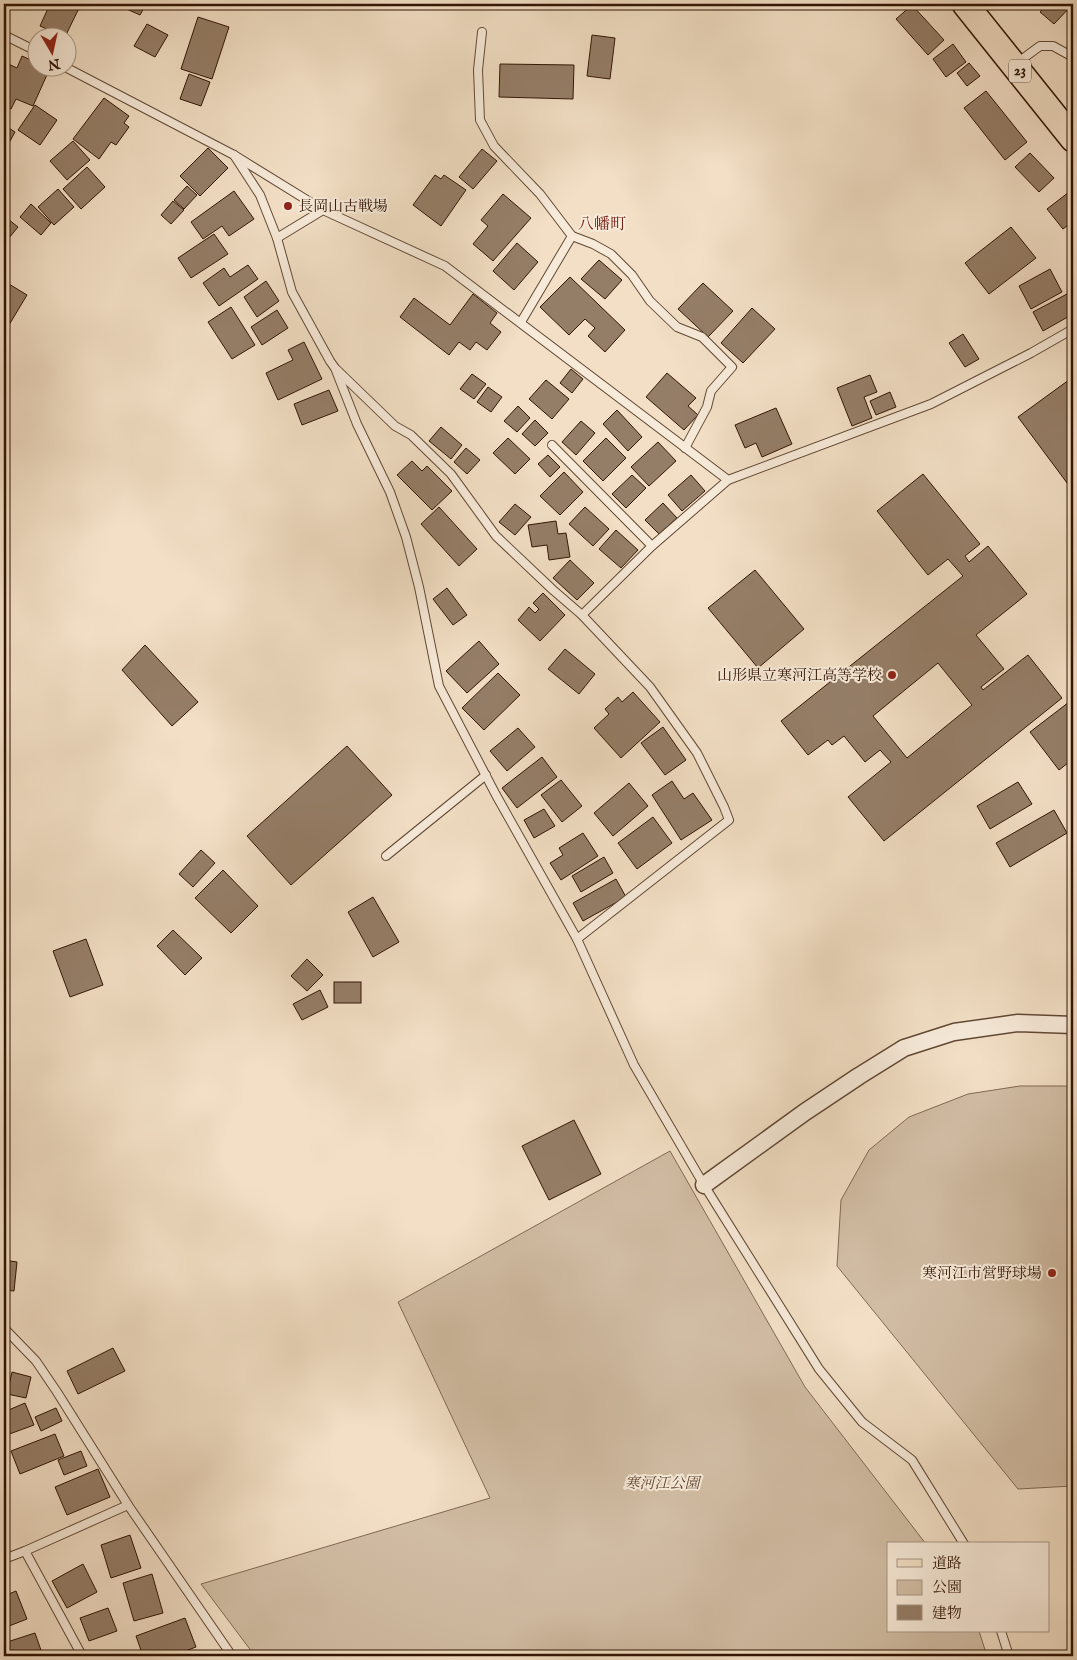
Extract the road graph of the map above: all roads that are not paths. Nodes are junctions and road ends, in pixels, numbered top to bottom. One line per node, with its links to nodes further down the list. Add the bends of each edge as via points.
1 (965, 4): 6 (main road, 23)
2 (482, 32): 11 (lane, via 478,70 480,120 494,146 540,194)
3 (4, 35): 4 (lane)
4 (28, 47)
5 (1073, 56): 6 (lane, via 1053,46 1040,46)
6 (1015, 64): 8 (main road, 23)
7 (78, 74): 9 (lane)
8 (1073, 139)
9 (234, 155): 10 (lane); 12 (lane, via 260,194)
10 (323, 210): 12 (lane); 13 (lane, via 446,266)
11 (572, 236): 13 (lane); 17 (lane, via 610,254 677,327 702,337 732,367 711,391 707,407)
12 (277, 238): 15 (lane, via 292,292)
13 (520, 322): 17 (lane)
14 (1073, 329): 18 (lane, via 931,404)
15 (335, 368): 20 (lane, via 451,474 496,536); 21 (lane, via 357,424 390,492 406,537 439,686)
16 (552, 445): 19 (lane)
17 (685, 448): 18 (lane)
18 (728, 480): 19 (lane)
19 (652, 546): 20 (lane)
20 (582, 615): 23 (lane, via 650,687 697,753 729,820)
21 (486, 775): 22 (lane); 23 (lane)
22 (386, 856)
23 (576, 939): 25 (lane, via 634,1065)
24 (1073, 1025): 25 (street, via 1018,1023 972,1029 904,1048 805,1112)
25 (704, 1185): 28 (lane, via 819,1369 862,1422 912,1460)
26 (4, 1328): 27 (lane, via 36,1361)
27 (128, 1505): 29 (lane); 33 (lane)
28 (963, 1542)
29 (24, 1551): 30 (lane); 32 (lane)
30 (4, 1559)
31 (1001, 1632): 34 (lane)
32 (80, 1652)
33 (232, 1656)
34 (1009, 1656)

